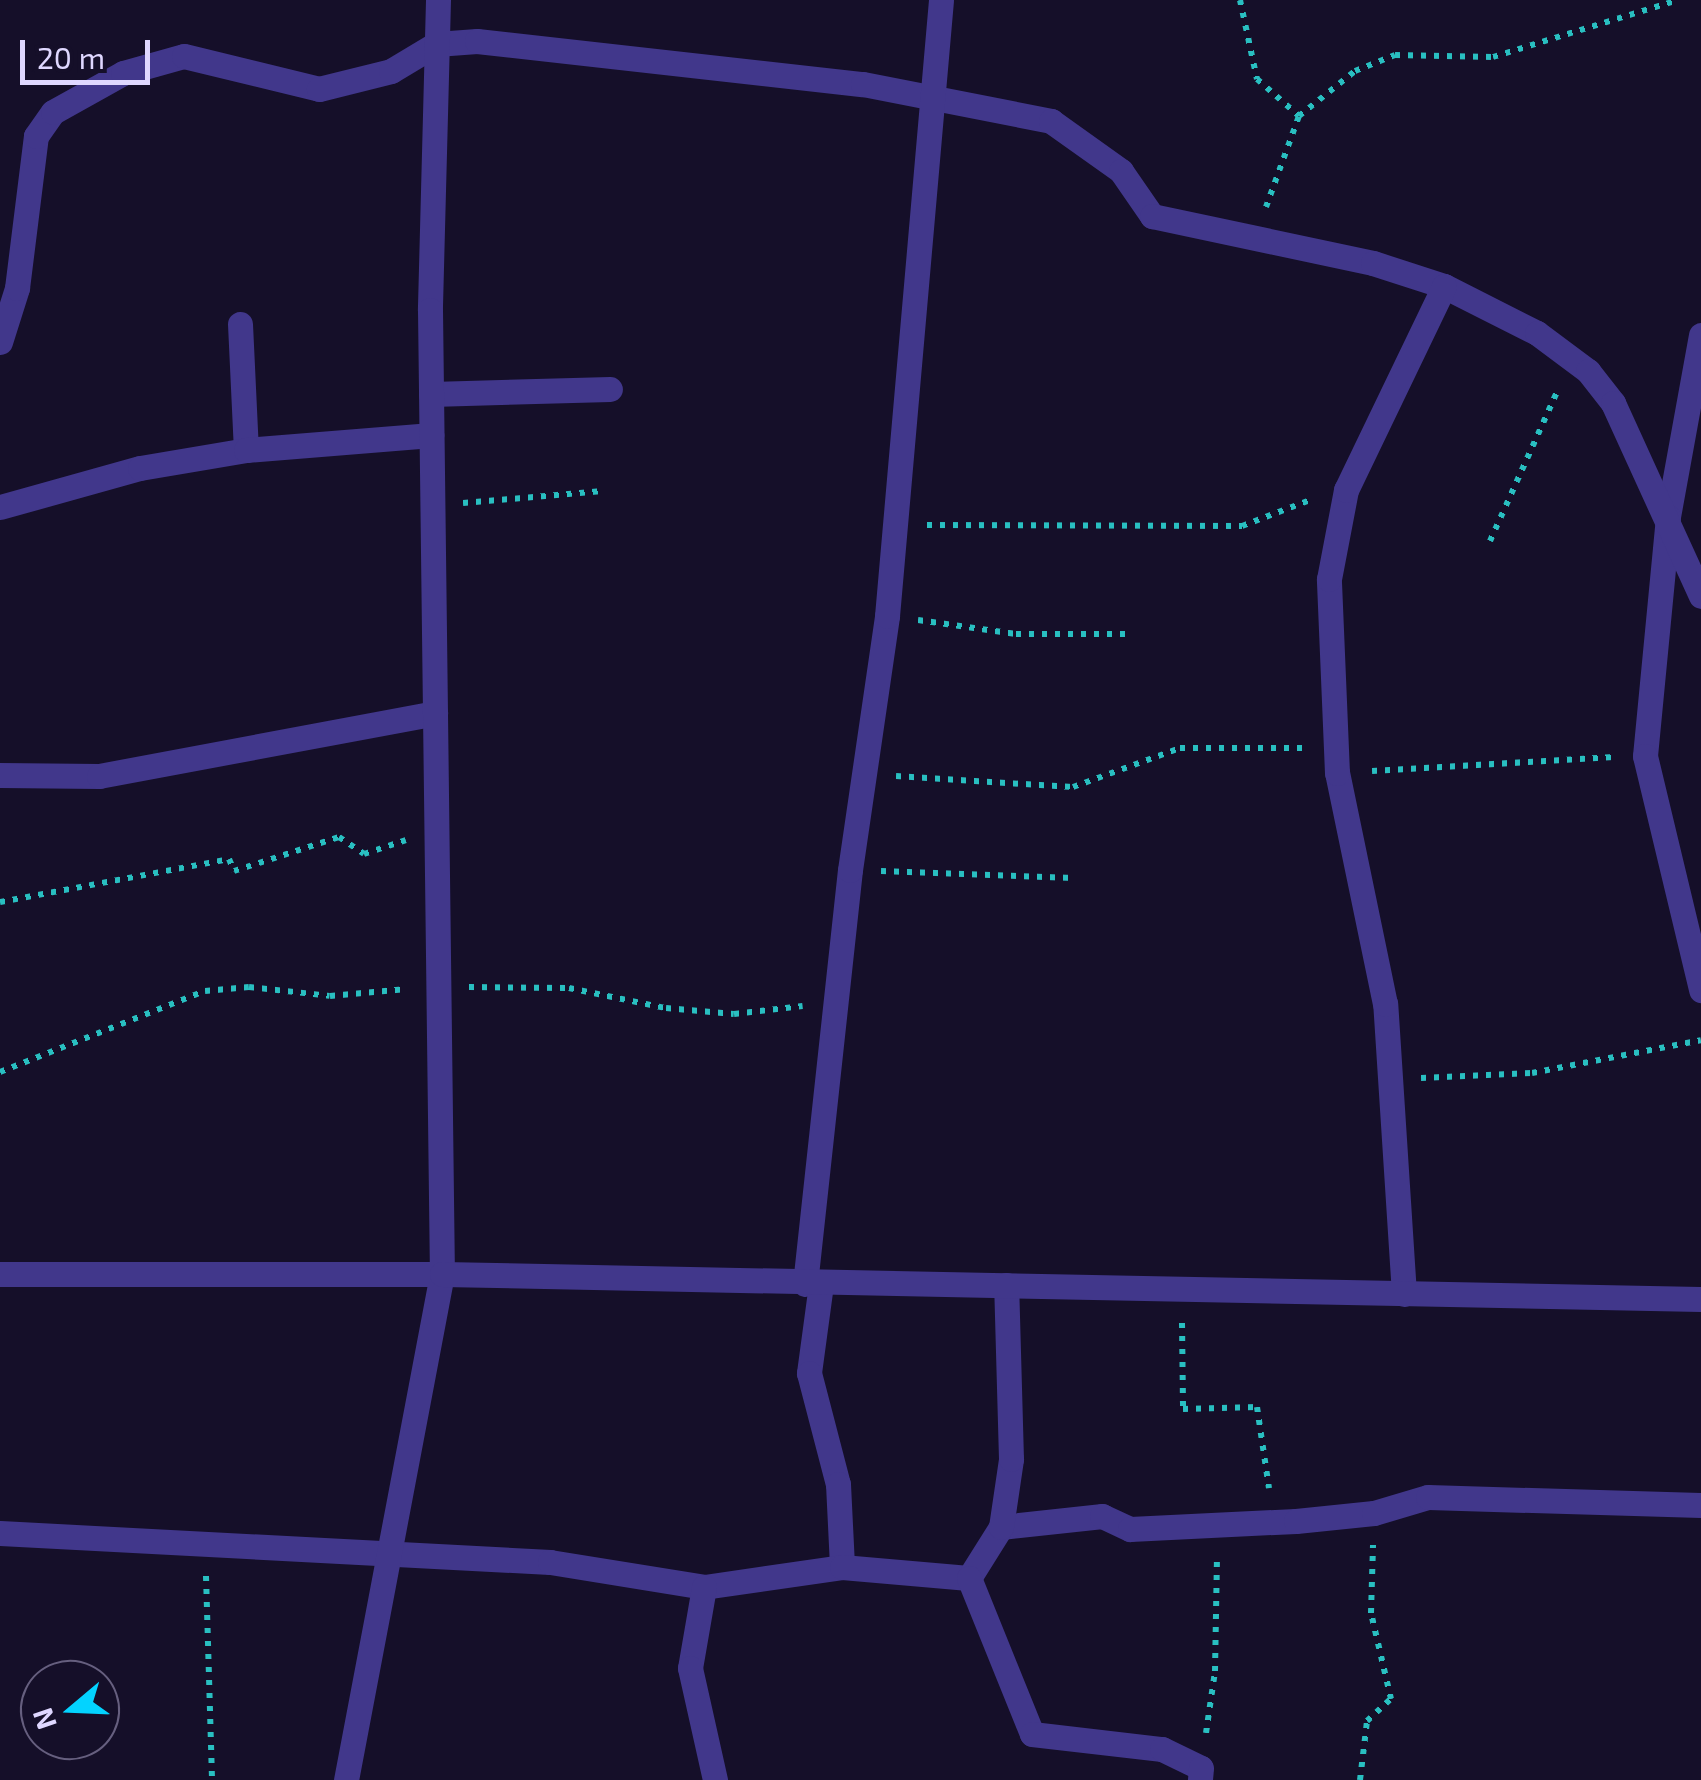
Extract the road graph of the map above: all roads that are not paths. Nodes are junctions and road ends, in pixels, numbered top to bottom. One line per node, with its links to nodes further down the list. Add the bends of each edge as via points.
1 (438, 0): 3 (street)
2 (941, 0): 4 (street)
3 (436, 44): 4 (street, via 477,41 703,63 863,84); 8 (street, via 391,70 318,88 184,56 124,73 53,112 36,136 16,288); 10 (street)
4 (929, 100): 5 (street, via 1051,122 1121,171 1152,216); 22 (street, via 887,616 850,870)
5 (1444, 286): 14 (street, via 1573,357 1613,402); 24 (street, via 1346,490 1329,579 1336,760 1376,951)
6 (240, 324): 12 (street)
7 (1701, 335): 14 (street)
8 (0, 342)
9 (610, 389): 10 (street)
10 (430, 394): 11 (street)
11 (431, 435): 12 (street); 16 (street)
12 (246, 450): 13 (street, via 140,468)
13 (0, 507)
14 (1668, 517): 15 (street, via 1692,588); 18 (street, via 1645,756)
15 (1701, 596)
16 (435, 713): 17 (street, via 99,776); 21 (street)
17 (0, 775)
18 (1697, 955): 19 (street)
19 (1701, 990)
20 (0, 1274): 21 (street)
21 (442, 1274): 22 (street); 29 (street)
22 (813, 1284): 23 (street); 30 (street, via 809,1373 838,1484)
23 (1006, 1286): 24 (street); 27 (street, via 1011,1459)
24 (1404, 1294): 25 (street)
25 (1701, 1299)
26 (1701, 1505): 27 (street, via 1428,1497 1374,1513 1284,1521 1130,1528 1102,1516)
27 (1001, 1527): 31 (street)
28 (0, 1533): 29 (street)
29 (384, 1557): 32 (street, via 550,1562); 34 (street)
30 (842, 1567): 31 (street); 32 (street)
31 (969, 1578): 33 (street, via 1032,1734 1162,1749)
32 (704, 1587): 35 (street, via 690,1668)
33 (1200, 1774)
34 (346, 1780)
35 (716, 1780)

